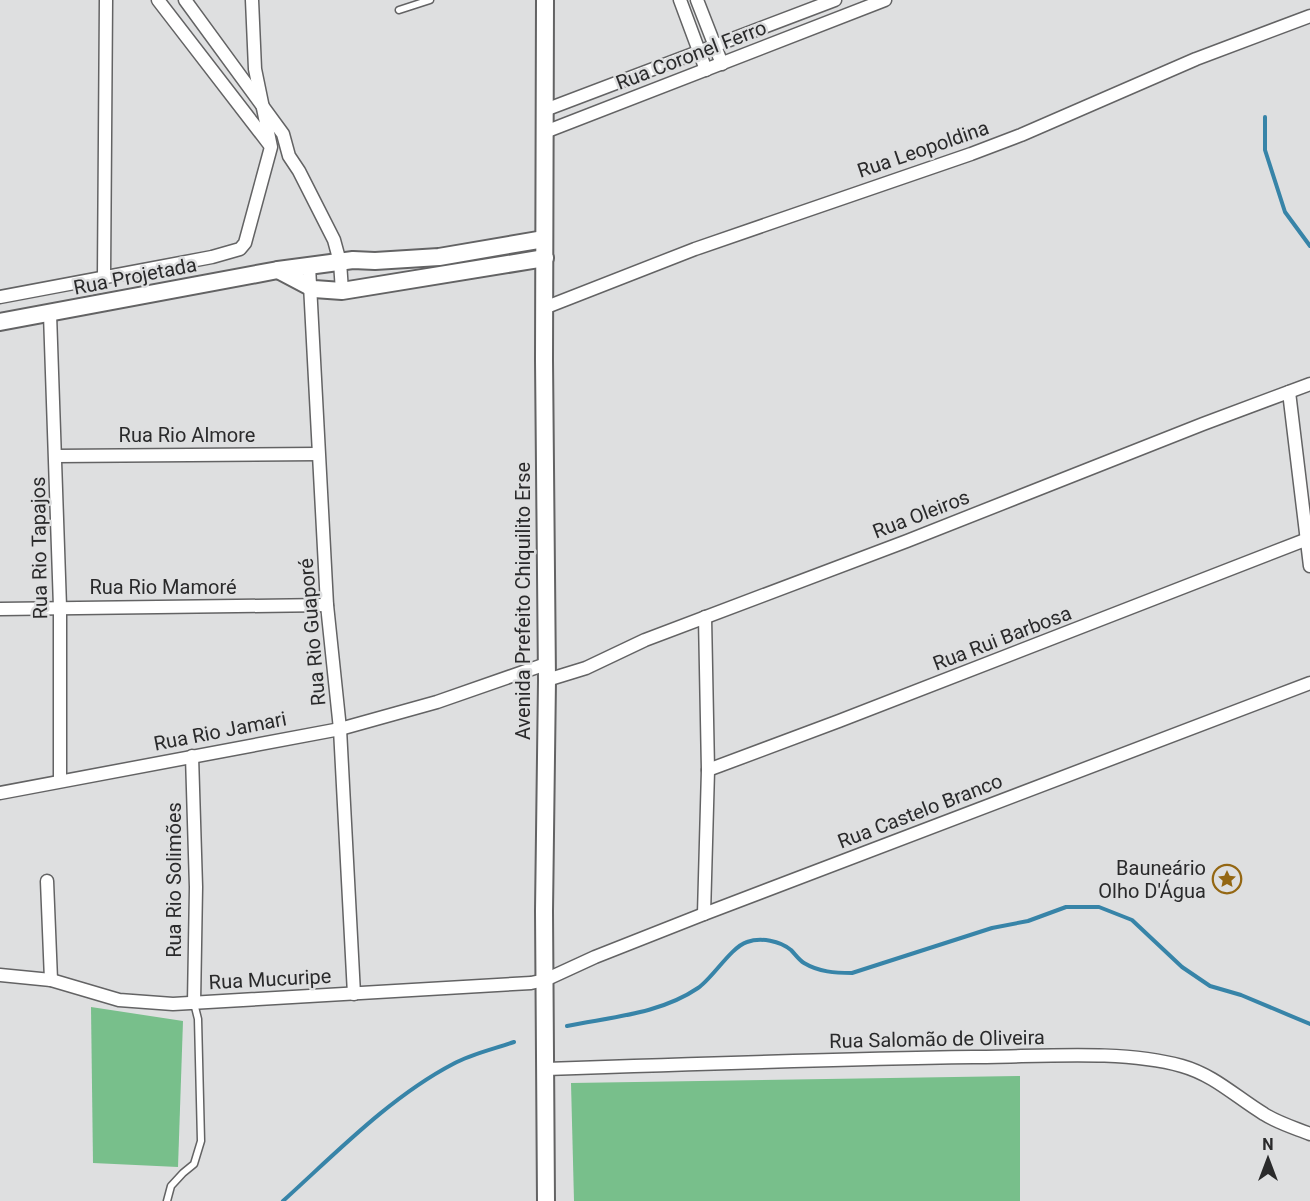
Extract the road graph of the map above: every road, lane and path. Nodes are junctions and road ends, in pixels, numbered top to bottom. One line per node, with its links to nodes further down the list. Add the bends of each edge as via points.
1 (106, 0): 29 (street)
2 (158, 0): 22 (street)
3 (185, 0): 19 (street)
4 (252, 0): 19 (street, via 255,69)
5 (430, 0): 12 (lane)
6 (545, 0): 20 (street, Avenida Prefeito Chiquilito Erse)
7 (680, 0): 16 (street)
8 (697, 0): 15 (street)
9 (835, 0): 11 (street, Rua Coronel Ferro)
10 (885, 0): 14 (street, Rua Coronel Ferro)
11 (823, 5): 14 (street); 15 (street, Rua Coronel Ferro)
12 (399, 10)
13 (1310, 16): 33 (street, Rua Leopoldina, via 1196,59 1021,135 695,249)
14 (830, 21): 17 (street, Rua Coronel Ferro)
15 (716, 46): 16 (street, Rua Coronel Ferro); 17 (street)
16 (699, 52): 18 (street); 20 (street, Rua Coronel Ferro)
17 (722, 64): 18 (street, Rua Coronel Ferro)
18 (706, 70): 21 (street, Rua Coronel Ferro)
19 (263, 106): 22 (street); 23 (street, via 282,134)
20 (545, 110): 21 (street, Avenida Prefeito Chiquilito Erse)
21 (545, 132): 24 (street, Avenida Prefeito Chiquilito Erse)
22 (271, 147): 23 (street); 29 (street, via 245,243 240,249)
23 (289, 156): 26 (street, via 334,240)
24 (544, 239): 25 (street, Avenida Prefeito Chiquilito Erse); 26 (street, Rua Projetada, via 439,257)
25 (545, 258): 31 (street); 33 (street, Avenida Prefeito Chiquilito Erse)
26 (340, 262): 27 (street, Rua Projetada); 31 (street)
27 (309, 266): 28 (street, Rua Projetada); 30 (street, Rua Rio Guaporé)
28 (278, 270): 30 (street); 34 (street, Rua Projetada)
29 (104, 276): 32 (street)
30 (311, 287): 31 (street); 38 (street, Rua Rio Guaporé)
31 (342, 291)
32 (0, 297)
33 (544, 308): 46 (street, Avenida Prefeito Chiquilito Erse)
34 (50, 314): 35 (street, Rua Projetada); 39 (street, Rua Rio Tapajos)
35 (0, 322)
36 (1310, 384): 37 (street, Rua Oleiros)
37 (1289, 392): 40 (street); 45 (street, Rua Oleiros)
38 (318, 454): 39 (street, Rua Rio Almore); 42 (street, Rua Rio Guaporé)
39 (56, 456): 43 (street, Rua Rio Tapajos)
40 (1308, 539): 41 (street); 50 (street, Rua Rui Barbosa)
41 (1310, 566)
42 (327, 604): 43 (street, Rua Rio Mamoré); 48 (street, Rua Rio Guaporé)
43 (60, 608): 44 (street, Rua Rio Mamoré); 51 (street, Rua Rio Tapajos)
44 (0, 609)
45 (705, 617): 46 (street, Rua Oleiros, via 586,668); 50 (street)
46 (547, 672): 48 (street, Rua Rio Jamari); 57 (street, Avenida Prefeito Chiquilito Erse)
47 (1310, 683): 54 (street, Rua Castelo Branco)
48 (340, 729): 49 (street, Rua Rio Jamari); 58 (street, Rua Rio Guaporé)
49 (192, 756): 51 (street, Rua Rio Jamari); 59 (street, Rua Rio Solimões)
50 (708, 770): 54 (street)
51 (60, 781): 52 (street, Rua Rio Jamari)
52 (0, 793)
53 (47, 880): 56 (street)
54 (704, 914): 57 (street, Rua Castelo Branco)
55 (0, 975): 56 (street, Rua Mucuripe)
56 (51, 980): 59 (street, Rua Mucuripe, via 119,1000)
57 (545, 980): 58 (street, Rua Mucuripe, via 497,987); 60 (street, Avenida Prefeito Chiquilito Erse)
58 (354, 994): 59 (street, Rua Mucuripe)
59 (194, 1003): 62 (lane, via 198,1019 201,1141 195,1164 171,1185)
60 (546, 1069): 61 (street, Rua Salomão de Oliveira, via 923,1058 1128,1058 1195,1071 1265,1115); 63 (street, Avenida Prefeito Chiquilito Erse)
61 (1310, 1134)
62 (167, 1201)
63 (546, 1201)

